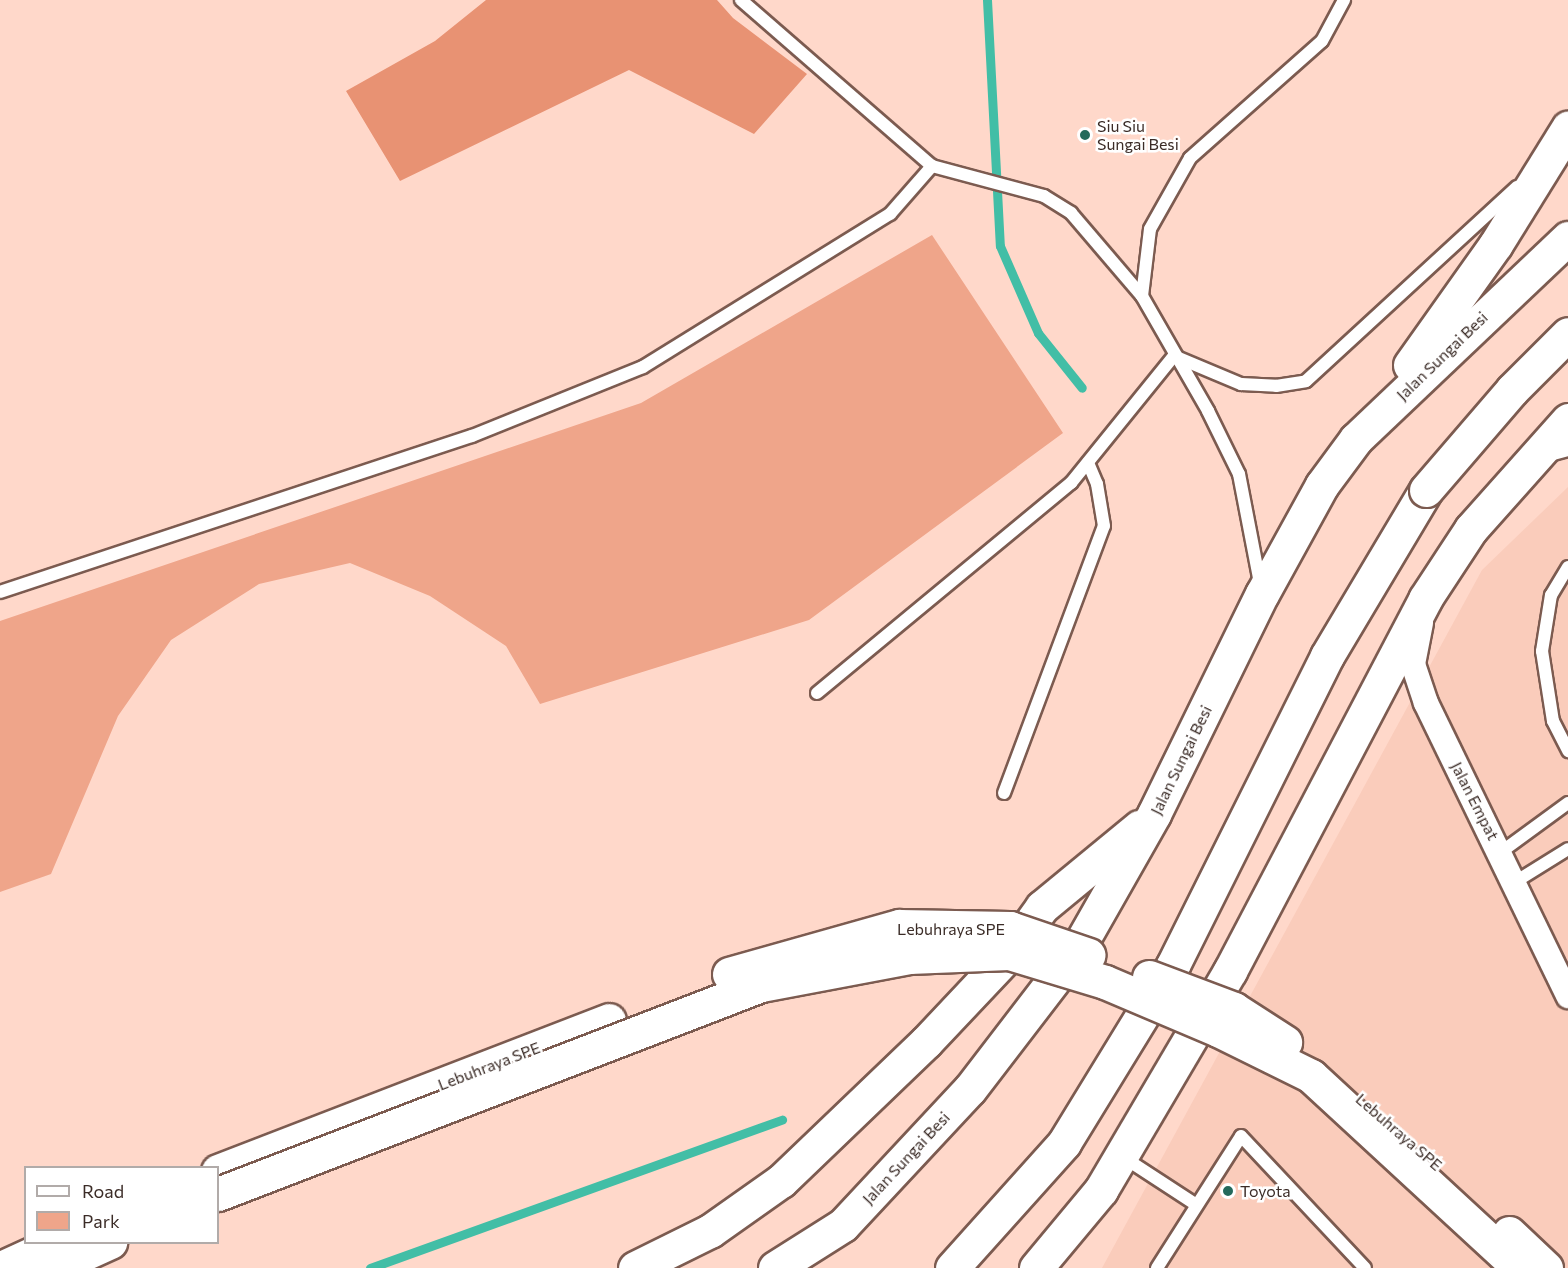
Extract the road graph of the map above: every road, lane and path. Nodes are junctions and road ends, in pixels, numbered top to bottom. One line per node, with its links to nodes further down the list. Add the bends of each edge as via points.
1 (741, 0): 5 (lane)
2 (1344, 0): 7 (lane, via 1322,41 1190,158 1150,229)
3 (1568, 128): 4 (main road)
4 (1551, 156): 9 (lane, via 1306,381 1276,386 1241,384); 11 (main road, via 1496,244)
5 (932, 166): 7 (lane, via 1044,196 1071,213); 16 (lane, via 890,214 643,367 472,436)
6 (1568, 238): 11 (main road, Jalan Sungai Besi)
7 (1142, 296): 9 (lane)
8 (1568, 334): 40 (main road, bridge, via 1512,390 1426,490 1327,656 1173,965 1064,1143)
9 (1174, 356): 14 (lane); 17 (lane, via 1208,411 1239,474)
10 (1568, 420): 13 (main road)
11 (1356, 439): 17 (main road, Jalan Sungai Besi, via 1322,485)
12 (1568, 450): 13 (lane)
13 (1528, 460): 18 (main road, via 1471,529)
14 (1088, 463): 19 (lane, via 1071,483); 21 (lane, via 1097,484 1104,526)
15 (1568, 567): 20 (lane, via 1551,595 1542,651 1553,721)
16 (0, 592)
17 (1262, 594): 23 (main road, Jalan Sungai Besi)
18 (1425, 599): 25 (street, Jalan Empat, via 1413,664 1425,703); 28 (main road, via 1230,971)
19 (817, 693)
20 (1568, 751)
21 (1004, 793)
22 (1568, 803): 25 (lane)
23 (1155, 814): 32 (main road, Jalan Sungai Besi, via 1078,948 970,1089); 37 (main road, via 1042,907 1006,957 963,1004 844,1124 781,1181 710,1232)
24 (1568, 849): 26 (lane)
25 (1501, 852): 26 (street, Jalan Empat)
26 (1515, 882): 27 (street, Jalan Empat)
27 (1568, 996)
28 (1121, 1155): 31 (lane); 41 (main road, via 1101,1190)
29 (219, 1171): 45 (main road, Lebuhraya SPE, bridge, via 751,965 899,926 1010,928 1234,1010 1324,1066 1434,1161)
30 (219, 1194): 44 (main road, Lebuhraya SPE, bridge, via 761,985 909,957 1009,953 1105,982 1218,1030 1311,1076)
31 (1195, 1204): 42 (lane); 43 (lane, via 1241,1136)
32 (843, 1225): 38 (main road, Jalan Sungai Besi); 39 (main road)
33 (54, 1244): 35 (main road)
34 (106, 1244): 36 (main road)
35 (1, 1268)
36 (53, 1268)
37 (635, 1268)
38 (775, 1268)
39 (809, 1268)
40 (952, 1268)
41 (1036, 1268)
42 (1157, 1268)
43 (1365, 1268)
44 (1519, 1268)
45 (1546, 1268)

